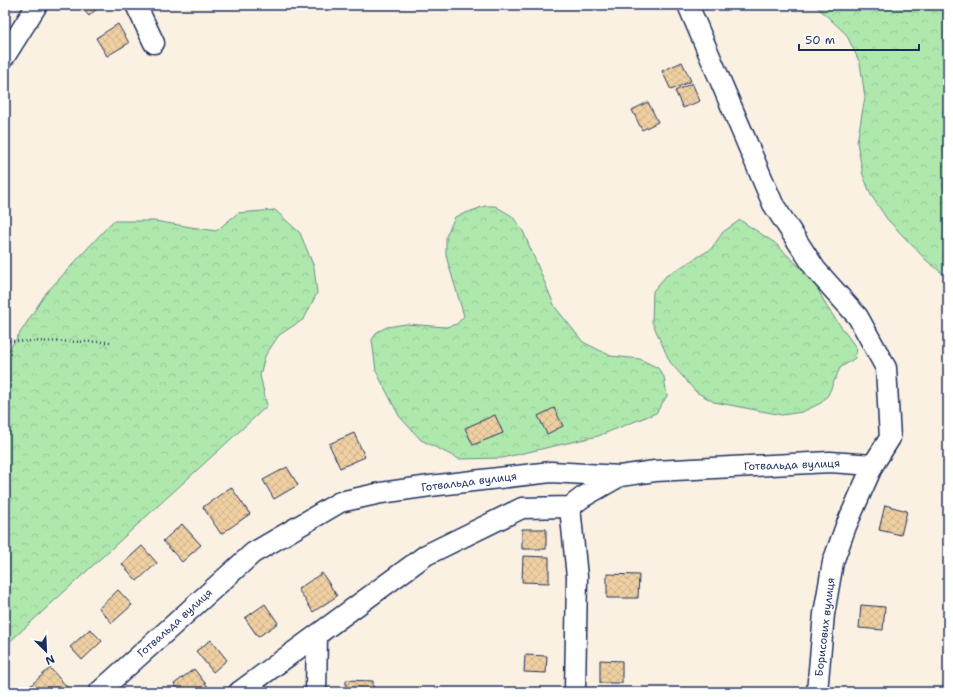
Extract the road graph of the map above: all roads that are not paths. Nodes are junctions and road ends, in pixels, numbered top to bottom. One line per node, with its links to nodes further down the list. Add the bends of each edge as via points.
1 (37, 5): 5 (street)
2 (136, 5): 4 (street)
3 (688, 5): 6 (street, via 773,204 816,270 858,317 886,368 890,438)
4 (154, 43)
5 (5, 56)
6 (873, 465): 7 (street, Готвальда вулиця, via 822,463 655,471); 14 (street, Борисових вулиця, via 833,562 824,614)
7 (620, 476): 8 (street); 10 (street, Готвальда вулиця, via 551,472 380,493 340,502 253,553)
8 (570, 507): 9 (street, via 522,508 426,555); 13 (street, via 577,577)
9 (317, 635): 11 (street); 12 (street)
10 (99, 692)
11 (239, 692)
12 (316, 692)
13 (574, 692)
14 (817, 692)

